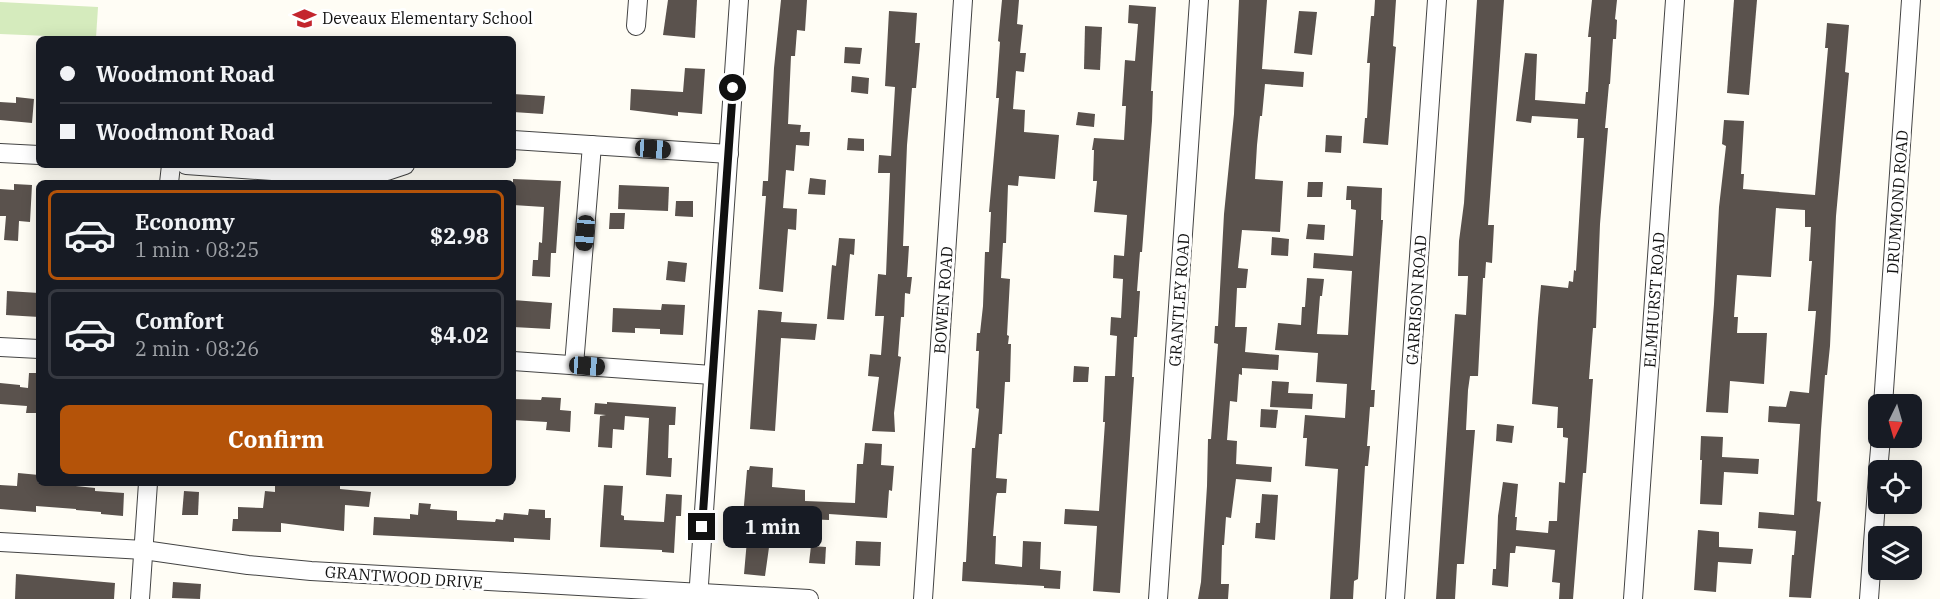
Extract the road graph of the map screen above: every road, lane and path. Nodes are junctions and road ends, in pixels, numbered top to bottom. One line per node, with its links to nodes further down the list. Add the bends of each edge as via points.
1 (638, 0): 8 (street)
2 (739, 0): 12 (street)
3 (963, 0): 29 (street, BOWEN ROAD)
4 (1199, 0): 30 (street, GRANTLEY ROAD)
5 (1437, 0): 31 (street, GARRISON ROAD)
6 (1675, 0): 32 (street, ELMHURST ROAD)
7 (1911, 0): 21 (street, DRUMMOND ROAD)
8 (636, 26)
9 (516, 140): 10 (street)
10 (592, 145): 12 (street); 19 (street)
11 (0, 153): 13 (street)
12 (729, 154): 20 (street)
13 (36, 155)
14 (229, 168): 15 (street, via 330,175)
15 (396, 168)
16 (0, 346): 17 (street)
17 (36, 349)
18 (516, 361): 19 (street)
19 (574, 365): 20 (street)
20 (712, 375): 26 (street)
21 (1884, 394)
22 (148, 486): 25 (street)
23 (1875, 514): 33 (street)
24 (0, 542): 25 (street, GRANTWOOD DRIVE)
25 (144, 550): 26 (street, GRANTWOOD DRIVE, via 311,571); 27 (street)
26 (698, 595): 28 (street, GRANTWOOD DRIVE)
27 (140, 599)
28 (809, 599)
29 (923, 599)
30 (1158, 599)
31 (1395, 599)
32 (1633, 599)
33 (1869, 599)

